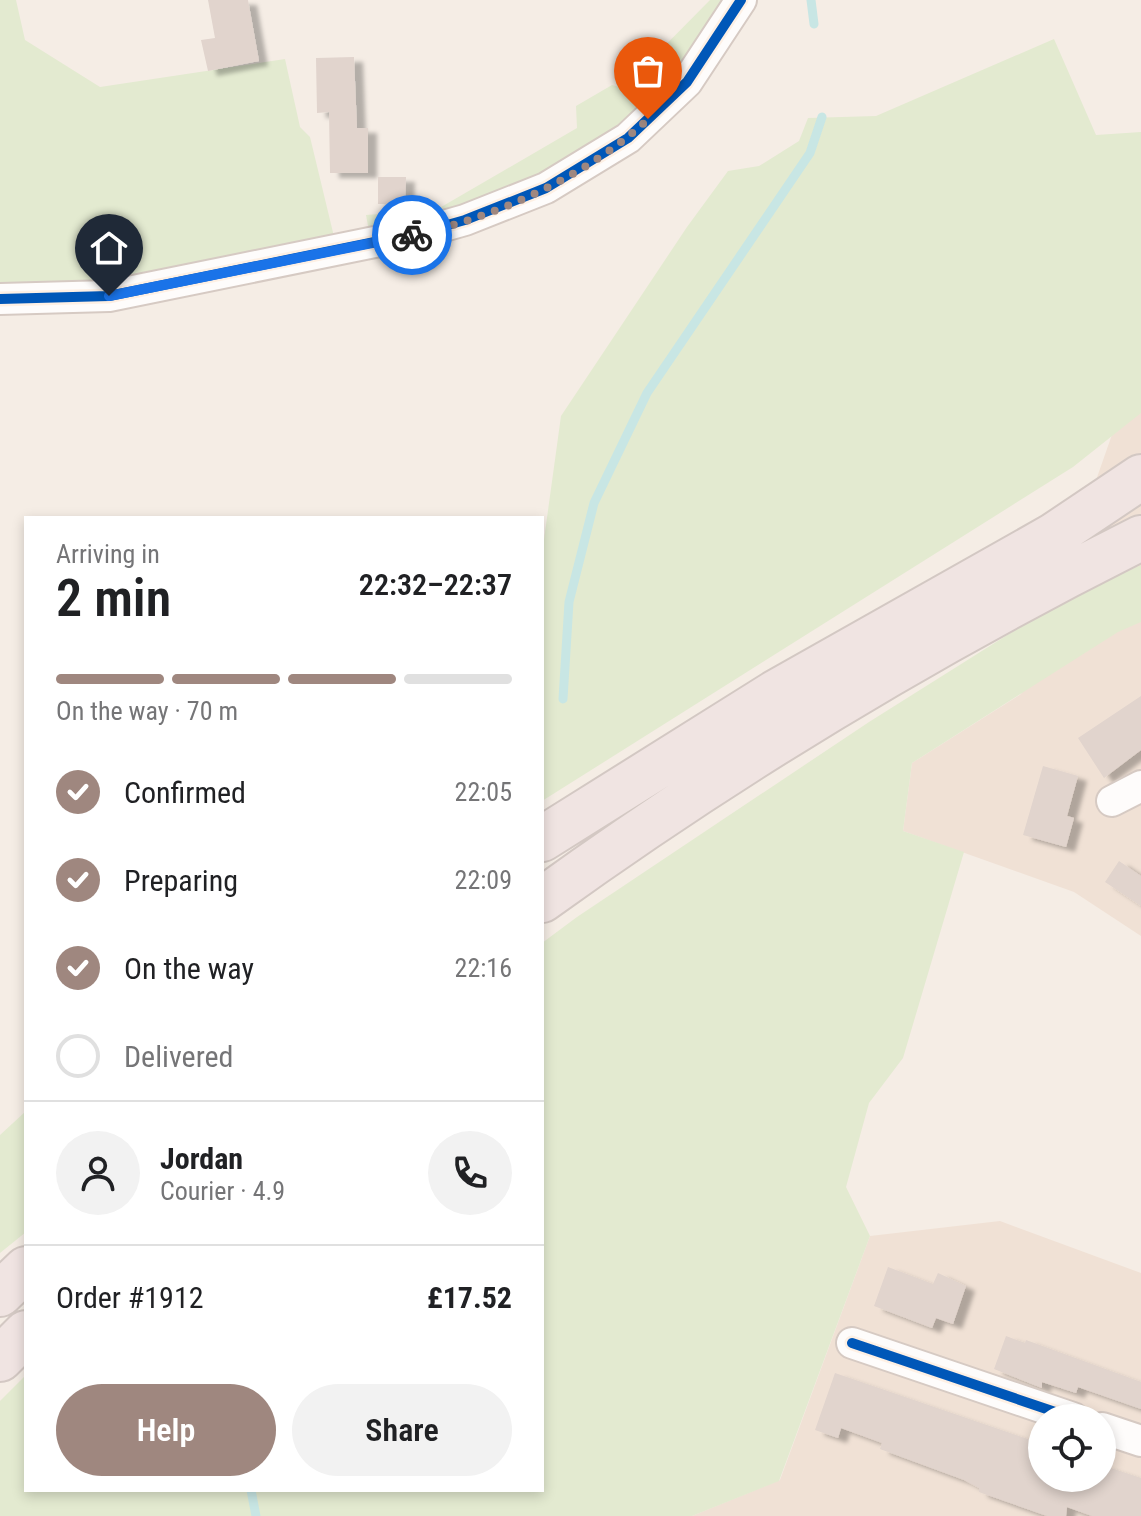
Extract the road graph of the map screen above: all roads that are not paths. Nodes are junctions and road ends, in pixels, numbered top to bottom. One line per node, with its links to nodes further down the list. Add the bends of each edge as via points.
1 (741, 0): 2 (street, via 687,82 628,138 546,188 419,233 109,296)
2 (0, 299)
3 (1141, 477): 7 (highway, via 1053,536 775,693)
4 (1141, 538): 8 (highway, via 907,664 732,772)
5 (1141, 786): 6 (street)
6 (1112, 801)
7 (544, 838)
8 (544, 899)
9 (24, 1271): 10 (highway)
10 (0, 1294)
11 (24, 1335): 13 (highway)
12 (852, 1343): 14 (street)
13 (0, 1359)
14 (1032, 1404)
15 (1116, 1433): 16 (street)
16 (1141, 1441)

